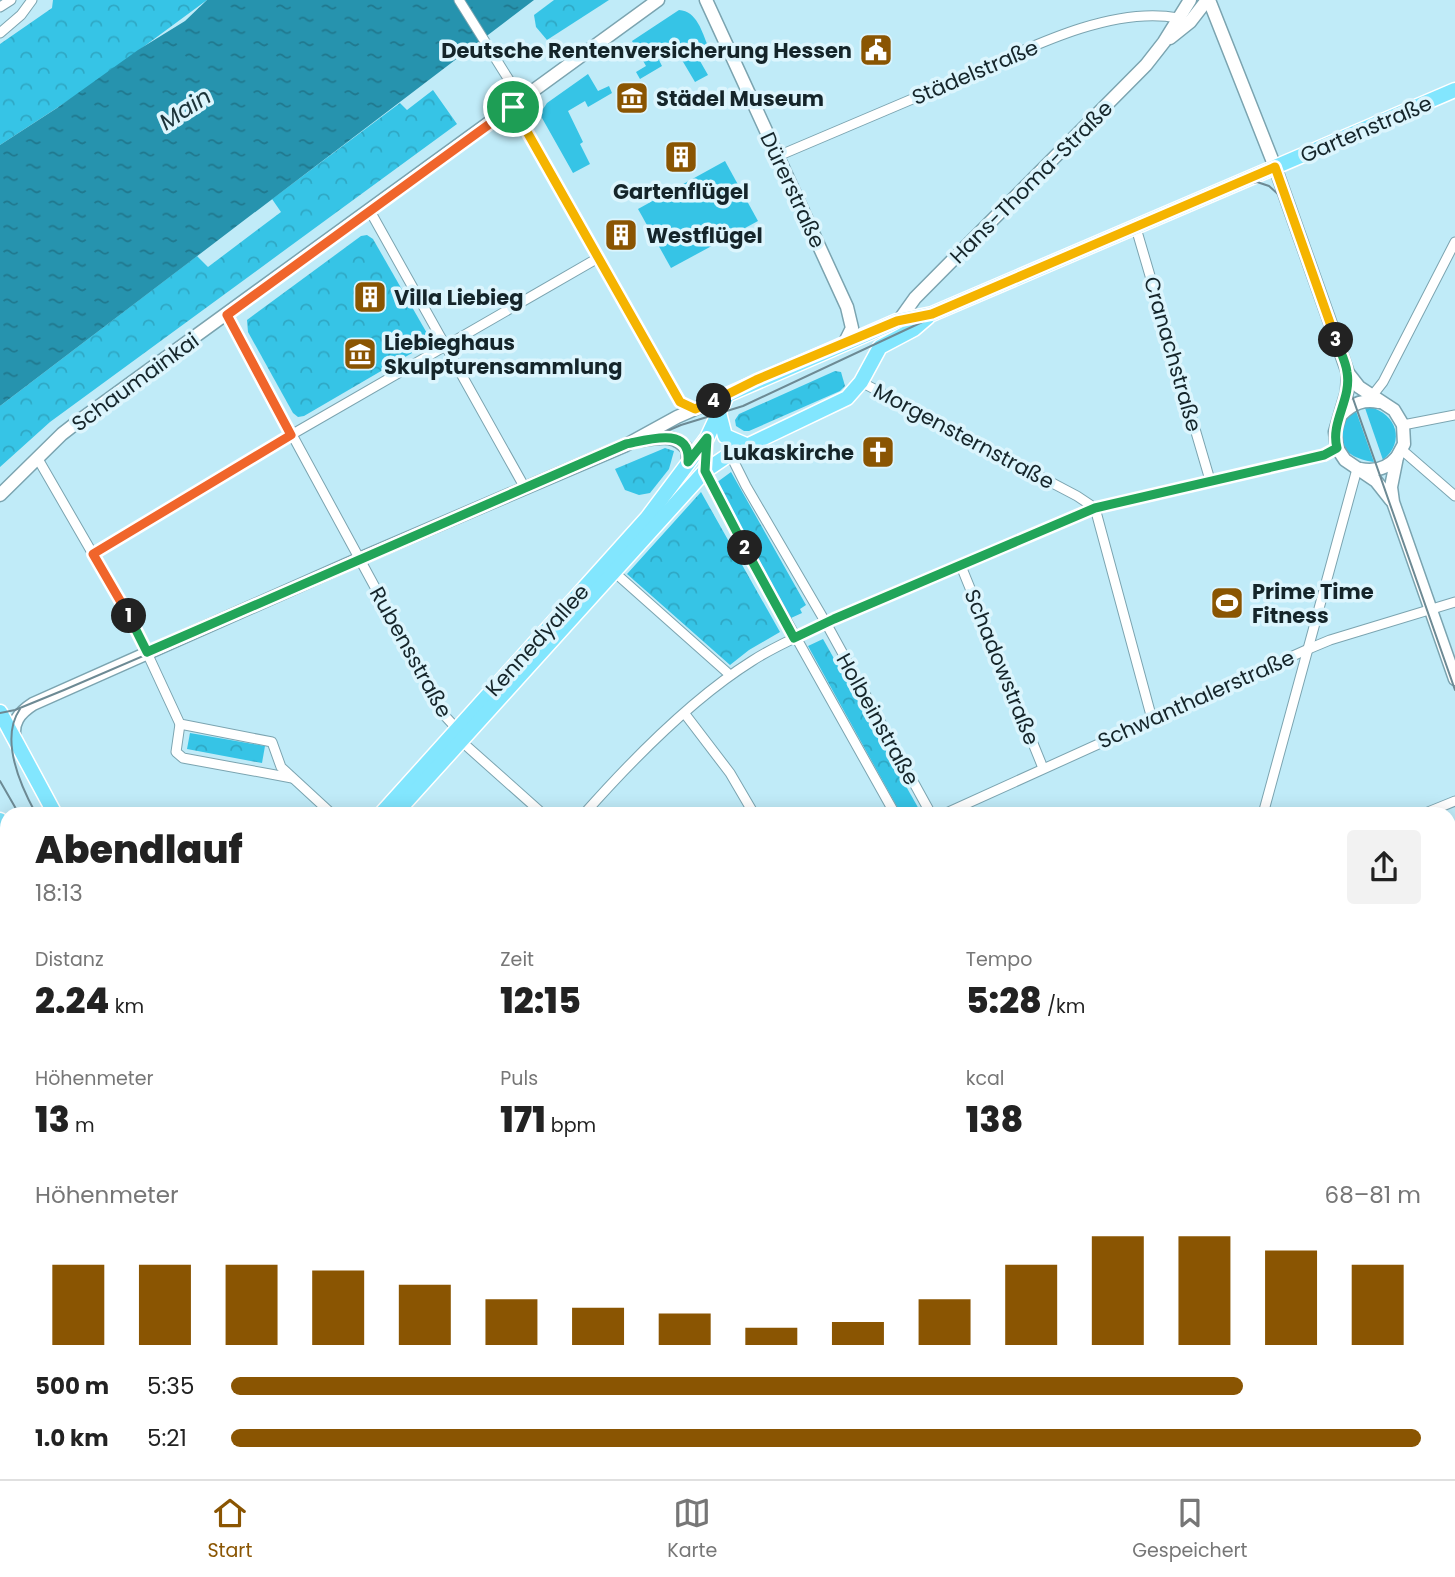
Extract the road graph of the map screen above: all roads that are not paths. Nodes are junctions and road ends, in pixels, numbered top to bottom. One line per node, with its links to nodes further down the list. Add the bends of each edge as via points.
1 (10, 0): 9 (street)
2 (459, 0): 13 (street)
3 (671, 0): 8 (street, Schaumainkai)
4 (706, 0): 16 (street, Dürerstraße)
5 (1189, 0): 10 (street, Hans-Thoma-Straße)
6 (1208, 0): 12 (street, Hans-Thoma-Straße); 17 (street)
7 (30, 1): 11 (street)
8 (655, 3): 15 (street, Schaumainkai)
9 (0, 7)
10 (1178, 18): 12 (street, Hans-Thoma-Straße); 16 (street, Städelstraße, via 1162,15 1086,26)
11 (0, 33)
12 (1164, 42): 24 (street, Hans-Thoma-Straße)
13 (509, 80)
14 (1455, 90): 17 (main road, Gartenstraße)
15 (513, 107): 18 (street, Schaumainkai); 21 (street)
16 (778, 156): 25 (street, Dürerstraße, via 847,307 852,328)
17 (1275, 167): 19 (main road, Gartenstraße); 28 (street)
18 (370, 211): 22 (street, Schaumainkai); 26 (street)
19 (1136, 228): 23 (main road, Gartenstraße); 48 (street, Cranachstraße)
20 (1455, 242): 30 (street, via 1383,383)
21 (598, 258): 26 (street); 33 (street, via 680,402)
22 (227, 315): 37 (street, Rubensstraße); 44 (street, Schaumainkai, via 62,434)
23 (930, 316): 24 (main road, Gartenstraße); 27 (main road, Gartenstraße)
24 (897, 321): 25 (main road, Gartenstraße); 27 (street, Hans-Thoma-Straße)
25 (845, 342): 29 (main road, via 866,349); 32 (main road, Gartenstraße)
26 (446, 346): 37 (street); 49 (street)
27 (880, 347): 29 (main road)
28 (1348, 373): 30 (street); 35 (street)
29 (861, 382): 40 (main road, via 838,404); 53 (street, Morgensternstraße)
30 (1372, 396): 31 (street)
31 (1385, 404): 35 (street, via 1360,401); 36 (street)
32 (722, 405): 33 (street, Gartenstraße); 38 (main road); 40 (main road, via 725,436)
33 (695, 409): 39 (street, Gartenstraße)
34 (1455, 415): 36 (street)
35 (1340, 417): 41 (street, via 1335,432)
36 (1404, 425): 42 (street)
37 (291, 435): 54 (street); 55 (street, Rubensstraße)
38 (707, 438): 45 (main road); 47 (street)
39 (626, 444): 45 (street, Gartenstraße, via 670,437 688,450); 49 (street, Gartenstraße)
40 (746, 445): 43 (main road)
41 (1337, 448): 46 (street); 48 (street, via 1324,455)
42 (1400, 453): 46 (street, via 1378,470); 51 (street); 52 (street, via 1391,487)
43 (730, 454): 47 (main road); 60 (street, Holbeinstraße)
44 (38, 459): 50 (street, Schaumainkai); 54 (street)
45 (688, 462): 70 (main road, Kennedyallee, via 647,518)
46 (1354, 467): 52 (street, via 1376,481); 62 (street)
47 (705, 471): 57 (main road, Kennedyallee); 61 (street, Holbeinstraße)
48 (1210, 480): 53 (street)
49 (525, 488): 55 (street, Gartenstraße)
50 (0, 495)
51 (1455, 496)
52 (1393, 502): 59 (street)
53 (1095, 508): 56 (street); 68 (street)
54 (93, 554): 63 (street)
55 (359, 559): 63 (street, Gartenstraße); 70 (street, Rubensstraße)
56 (961, 566): 60 (street); 72 (street, Schadowstraße)
57 (613, 571): 64 (street); 70 (main road, Kennedyallee)
58 (1455, 602): 59 (street, Schwanthalerstraße)
59 (1430, 609): 62 (street, Schwanthalerstraße); 65 (street)
60 (825, 623): 61 (street); 82 (street, Holbeinstraße)
61 (794, 638): 64 (street); 81 (street, Holbeinstraße)
62 (1306, 650): 68 (street, Schwanthalerstraße); 84 (street)
63 (147, 652): 69 (street); 71 (street, Gartenstraße, via 25,709 14,727)
64 (730, 676): 67 (street)
65 (1455, 679)
66 (0, 712): 71 (main road)
67 (685, 714): 79 (street); 80 (street, via 716,752)
68 (1152, 719): 72 (street, Schwanthalerstraße)
69 (180, 724): 73 (street, via 269,740 275,744 281,767); 73 (street, via 176,752 183,758)
70 (459, 735): 76 (main road, Kennedyallee); 77 (main road, Kennedyallee); 78 (street, Rubensstraße)
71 (16, 744): 74 (main road)
72 (1043, 768): 83 (street, Schwanthalerstraße)
73 (294, 779): 75 (street)
74 (51, 807)
75 (324, 807)
76 (389, 807)
77 (401, 807)
78 (536, 807)
79 (591, 807)
80 (750, 807)
81 (891, 807)
82 (926, 807)
83 (959, 807)
84 (1264, 807)

